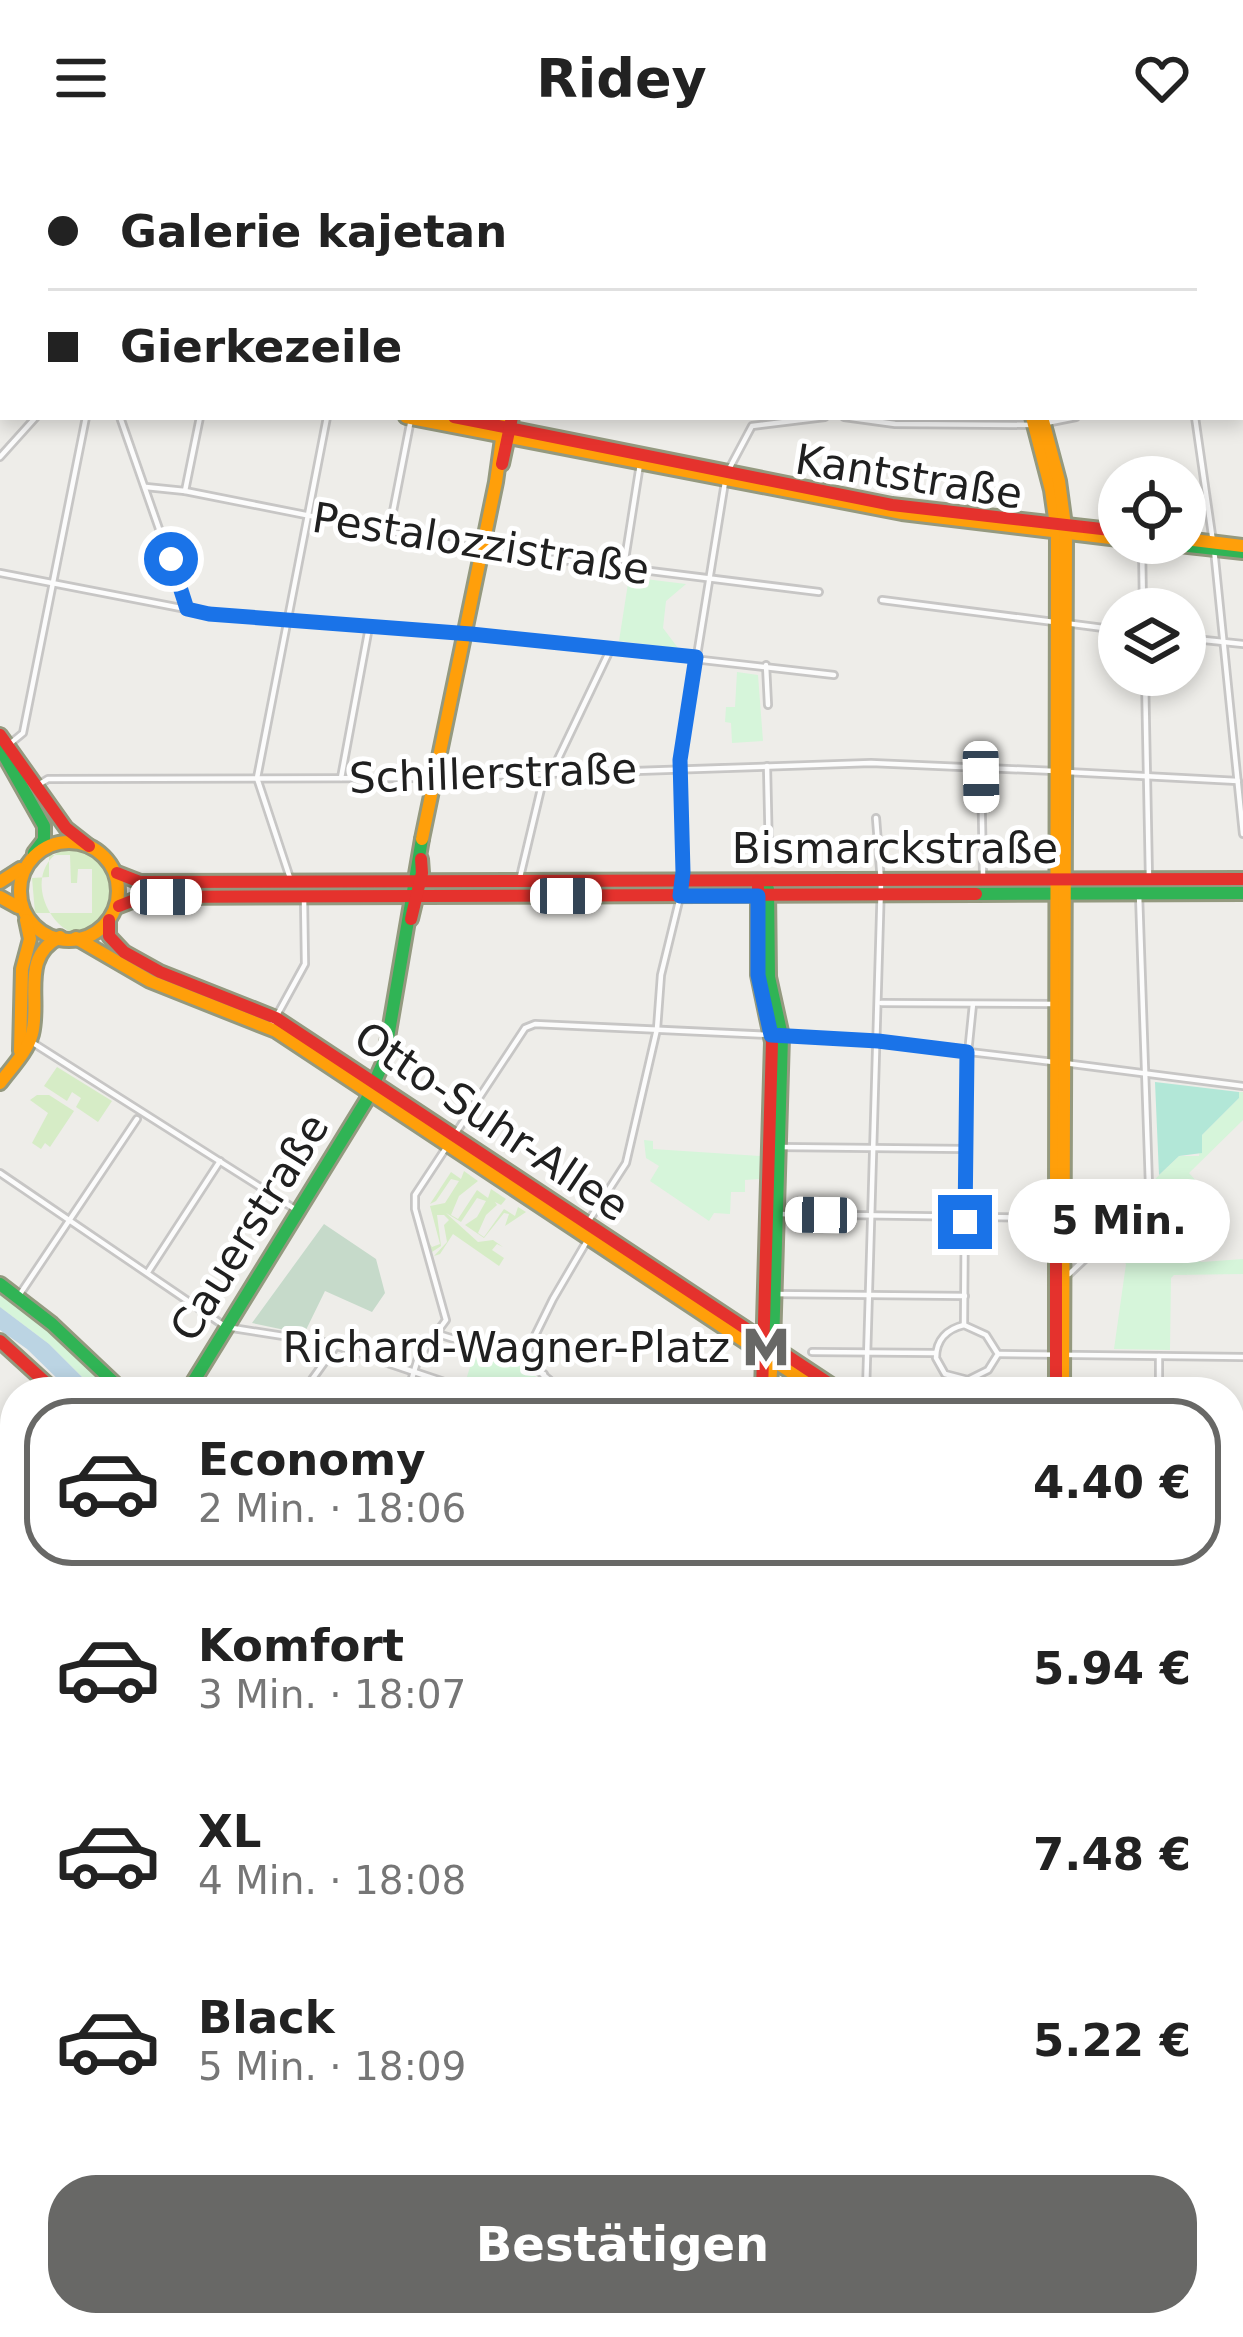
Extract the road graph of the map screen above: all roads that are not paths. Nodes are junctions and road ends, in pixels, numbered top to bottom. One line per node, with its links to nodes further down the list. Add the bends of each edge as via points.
1 (33, 420): 14 (street)
2 (85, 420): 31 (street)
3 (121, 420): 17 (street)
4 (199, 420): 18 (street)
5 (326, 420): 19 (street)
6 (409, 420): 21 (street)
7 (442, 420): 13 (main road, Kantstraße)
8 (472, 420): 13 (main road, Kantstraße)
9 (798, 420): 16 (street, via 752,425)
10 (863, 420): 12 (street)
11 (1195, 420): 25 (street)
12 (1038, 421): 20 (main road)
13 (507, 426): 15 (main road, Kantstraße); 27 (main road, Cauerstraße)
14 (0, 457)
15 (641, 458): 16 (main road, Kantstraße); 28 (street)
16 (727, 475): 20 (main road, Kantstraße); 30 (street)
17 (146, 487): 18 (street, Pestalozzistraße); 34 (street)
18 (185, 491): 19 (street, Pestalozzistraße)
19 (308, 515): 21 (street, Pestalozzistraße); 35 (street)
20 (1061, 529): 22 (main road, Kantstraße); 36 (main road)
21 (389, 532): 27 (street, Pestalozzistraße)
22 (1098, 533)
23 (1206, 544): 25 (main road)
24 (1206, 546): 25 (main road)
25 (1214, 546): 26 (main road); 41 (street)
26 (1243, 549)
27 (482, 550): 28 (street, Pestalozzistraße); 39 (main road, Cauerstraße)
28 (624, 568): 30 (street, Pestalozzistraße)
29 (0, 573): 31 (street)
30 (708, 579): 32 (street, Pestalozzistraße); 44 (street)
31 (52, 583): 34 (street); 49 (street, via 23,733)
32 (819, 592)
33 (882, 600): 36 (street)
34 (187, 609): 35 (street)
35 (287, 620): 37 (street); 58 (street)
36 (1062, 623): 38 (street); 55 (main road)
37 (369, 627): 39 (street); 59 (street)
38 (1098, 627)
39 (465, 634): 43 (street); 56 (main road, Cauerstraße)
40 (1206, 640): 41 (street)
41 (1224, 642): 42 (street); 60 (street)
42 (1243, 644)
43 (611, 648): 44 (street); 54 (street)
44 (696, 657): 45 (street); 52 (street)
45 (766, 665): 46 (street); 48 (street)
46 (834, 675)
47 (1145, 696): 57 (street)
48 (768, 705)
49 (2, 745): 61 (main road); 65 (main road, via 45,829)
50 (767, 766): 51 (street, Schillerstraße); 52 (street, Schillerstraße); 66 (street)
51 (981, 767): 55 (street, Schillerstraße); 71 (street)
52 (679, 768): 54 (street, Schillerstraße); 79 (street)
53 (545, 771): 54 (street, Schillerstraße); 56 (street, Schillerstraße); 74 (street)
54 (556, 772)
55 (1061, 772): 57 (street, Schillerstraße); 76 (main road)
56 (436, 776): 59 (street, Schillerstraße); 78 (main road, Cauerstraße)
57 (1147, 777): 60 (street, Schillerstraße); 69 (street)
58 (256, 778): 59 (street, Schillerstraße); 61 (street, Schillerstraße); 72 (street)
59 (340, 778)
60 (1238, 781): 63 (street)
61 (38, 785): 64 (main road)
62 (876, 818): 77 (street)
63 (1243, 834)
64 (89, 846): 65 (main road); 68 (main road)
65 (34, 853): 67 (main road)
66 (770, 855)
67 (22, 866): 73 (main road); 85 (main road, via 16,887)
68 (117, 873): 72 (main road, Bismarckstraße, via 137,882); 84 (main road)
69 (1149, 879): 70 (main road, Bismarckstraße); 76 (main road, Bismarckstraße)
70 (1243, 879)
71 (983, 880): 76 (main road, Bismarckstraße); 77 (main road, Bismarckstraße)
72 (291, 881): 78 (main road, Bismarckstraße)
73 (0, 882)
74 (520, 883): 78 (main road, Bismarckstraße); 79 (main road, Bismarckstraße)
75 (764, 885): 77 (main road, Bismarckstraße); 79 (main road, Bismarckstraße); 94 (main road)
76 (1060, 887): 77 (main road, Bismarckstraße); 81 (main road, Bismarckstraße); 91 (main road); 98 (main road)
77 (881, 888): 89 (street)
78 (415, 889): 79 (main road, Bismarckstraße); 82 (main road, Bismarckstraße); 102 (main road, Cauerstraße)
79 (681, 889): 93 (street)
80 (1243, 893): 81 (main road, Bismarckstraße)
81 (1138, 894): 99 (street)
82 (304, 896): 84 (main road, Bismarckstraße, via 137,897); 92 (street, via 305,964)
83 (0, 897): 85 (main road)
84 (119, 906): 86 (main road)
85 (23, 914): 87 (main road); 95 (main road, via 30,938 22,969)
86 (109, 920): 88 (main road); 92 (main road, Otto-Suhr-Allee, via 111,940 124,952)
87 (60, 938): 88 (main road); 95 (main road, via 37,960)
88 (76, 938): 92 (main road, Otto-Suhr-Allee, via 150,981)
89 (878, 1003): 90 (street); 96 (street)
90 (973, 1004): 91 (street); 97 (street)
91 (1055, 1004): 98 (main road)
92 (273, 1023): 102 (main road, Otto-Suhr-Allee)
93 (657, 1029): 94 (street); 104 (street, via 528,1025); 117 (street, via 626,1163)
94 (777, 1036): 96 (street); 105 (main road)
95 (25, 1039): 100 (main road); 108 (street)
96 (878, 1041): 97 (street); 106 (street)
97 (967, 1052): 98 (street); 107 (street)
98 (1059, 1063): 99 (street); 115 (main road)
99 (1144, 1073): 101 (street); 110 (street)
100 (0, 1083)
101 (1243, 1086)
102 (372, 1090): 104 (main road, Otto-Suhr-Allee); 111 (main road, Cauerstraße)
103 (137, 1119): 116 (street)
104 (451, 1140): 117 (main road, Otto-Suhr-Allee); 127 (street, via 414,1199 446,1320)
105 (774, 1146): 106 (street); 112 (main road); 121 (main road)
106 (874, 1147): 107 (street); 113 (street)
107 (965, 1149): 114 (street)
108 (220, 1161): 111 (street); 118 (street)
109 (0, 1173): 116 (street)
110 (1149, 1186)
111 (298, 1210): 126 (main road, Cauerstraße)
112 (776, 1214): 113 (street); 121 (main road)
113 (871, 1215): 114 (street); 122 (street)
114 (965, 1217): 115 (street); 123 (street)
115 (1059, 1218): 119 (main road); 119 (street, via 1121,1224); 135 (main road)
116 (70, 1220): 118 (street); 124 (street)
117 (588, 1230): 130 (main road, Otto-Suhr-Allee); 138 (street)
118 (146, 1274): 126 (street)
119 (1063, 1274): 135 (main road)
120 (0, 1284): 124 (main road)
121 (770, 1294): 122 (street); 130 (main road)
122 (868, 1295): 123 (street); 132 (street)
123 (965, 1296): 125 (street)
124 (18, 1297): 142 (main road)
125 (964, 1325): 133 (street, via 947,1333); 134 (street, via 986,1335)
126 (226, 1327): 129 (street); 143 (main road, Cauerstraße)
127 (438, 1334): 138 (street); 139 (street)
128 (0, 1341): 141 (main road)
129 (342, 1347): 139 (street); 144 (street)
130 (768, 1350): 148 (main road); 149 (main road, Otto-Suhr-Allee); 150 (main road, Otto-Suhr-Allee)
131 (812, 1352): 132 (street)
132 (867, 1353): 133 (street); 151 (street)
133 (935, 1354): 152 (street, via 945,1374)
134 (998, 1354): 135 (street); 153 (street)
135 (1059, 1355): 136 (street); 154 (main road)
136 (1159, 1356): 137 (street); 155 (street)
137 (1243, 1357)
138 (523, 1360): 140 (street)
139 (413, 1372): 145 (street); 146 (street)
140 (544, 1374): 147 (street)
141 (40, 1377)
142 (107, 1377)
143 (196, 1377)
144 (316, 1377)
145 (412, 1377)
146 (428, 1377)
147 (547, 1377)
148 (767, 1377)
149 (802, 1377)
150 (816, 1377)
151 (866, 1377)
152 (956, 1377)
153 (974, 1377)
154 (1059, 1377)
155 (1159, 1377)

